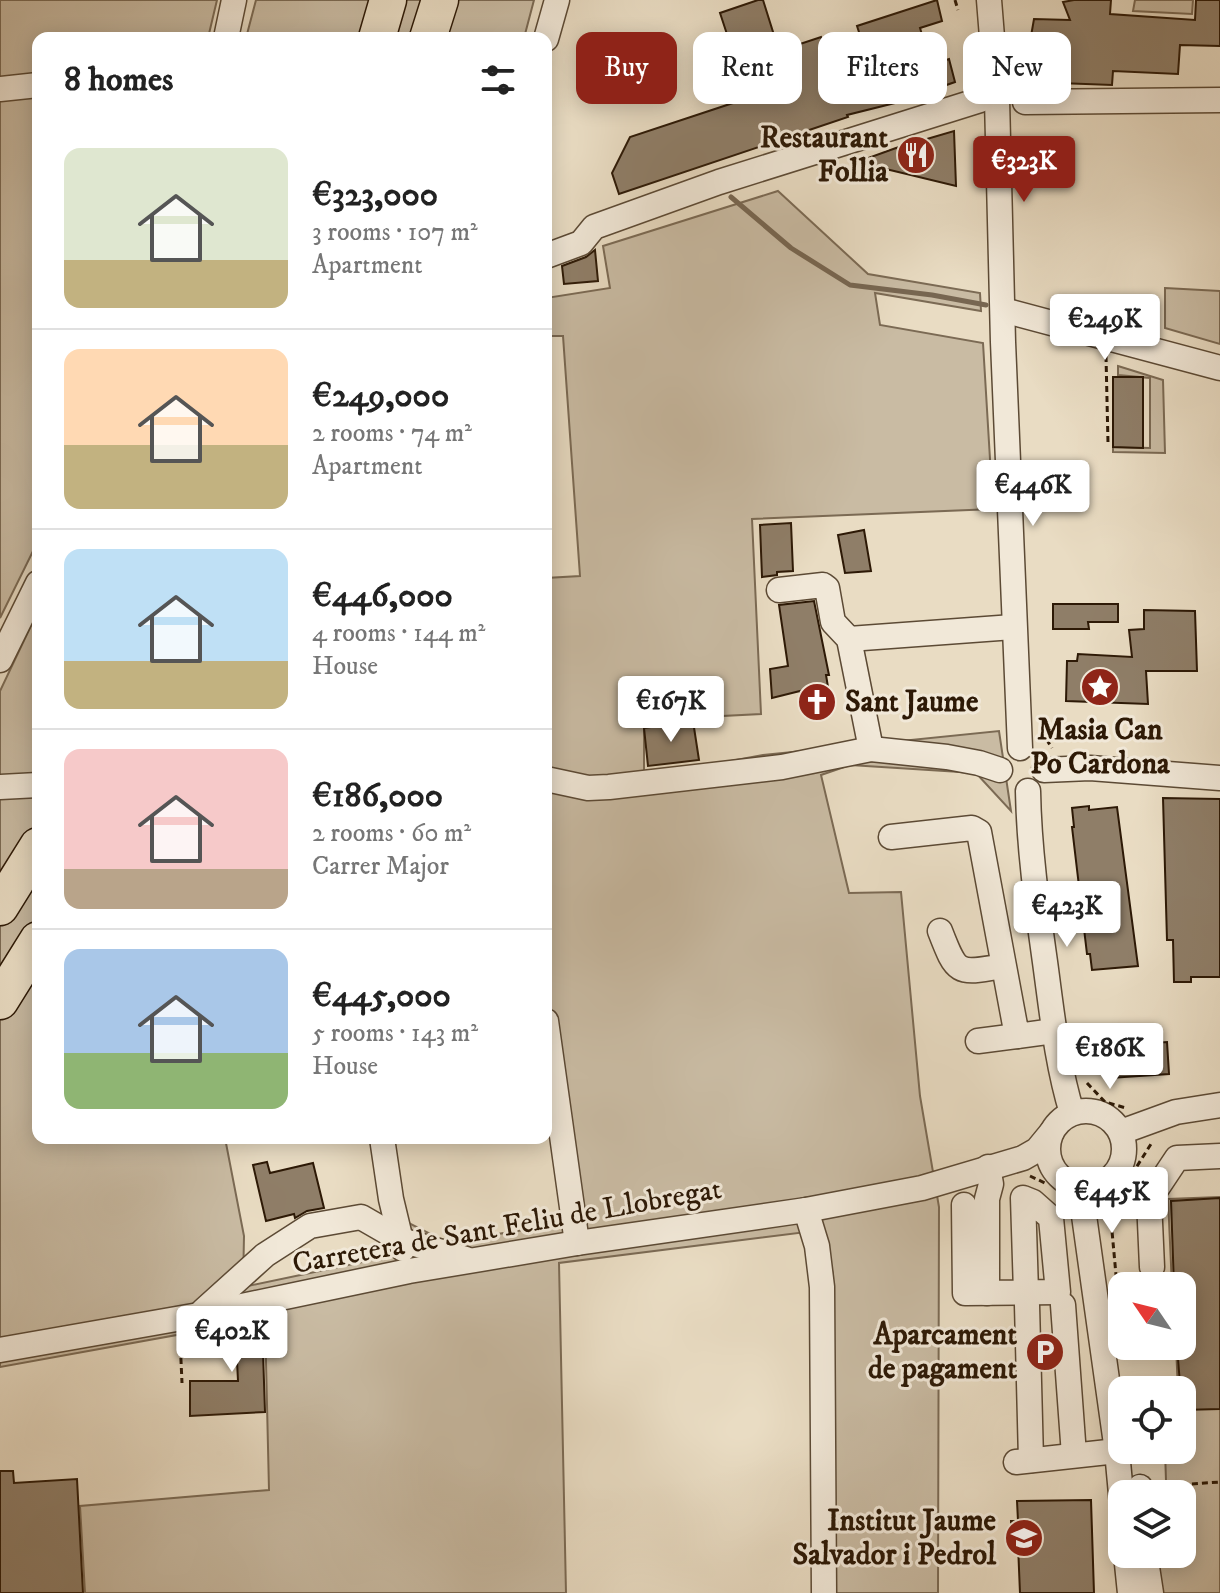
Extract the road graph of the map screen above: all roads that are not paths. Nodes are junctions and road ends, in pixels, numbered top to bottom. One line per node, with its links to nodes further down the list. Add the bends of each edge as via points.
1 (234, 0): 6 (street)
2 (388, 0): 7 (highway)
3 (440, 0): 8 (highway)
4 (557, 0): 9 (street)
5 (989, 0): 16 (street)
6 (227, 32)
7 (379, 32)
8 (430, 32)
9 (548, 32)
10 (32, 86): 11 (street)
11 (0, 89)
12 (1220, 100): 13 (street)
13 (1071, 102)
14 (967, 104): 15 (street, via 594,227 581,243)
15 (552, 254)
16 (1003, 310): 17 (street); 20 (street)
17 (1220, 368)
18 (779, 590): 21 (street, via 823,585 833,622)
19 (32, 595): 22 (street)
20 (1013, 627): 21 (street); 23 (street)
21 (849, 639): 24 (street)
22 (0, 660)
23 (1020, 748): 25 (street, via 1008,753); 26 (street, via 1036,752)
24 (871, 749): 25 (street, via 947,757); 28 (street, via 782,767 609,787)
25 (1000, 770): 31 (street, via 1009,787)
26 (1044, 770): 27 (street, via 1090,768); 31 (street, via 1042,780)
27 (1220, 778)
28 (552, 780)
29 (32, 785): 30 (street)
30 (0, 787)
31 (1028, 791): 39 (street)
32 (891, 837): 37 (street, via 972,828 979,832)
33 (32, 856): 34 (highway)
34 (0, 907)
35 (940, 931): 37 (street, via 960,969)
36 (32, 950): 38 (highway)
37 (1003, 966): 40 (street)
38 (0, 1001)
39 (1054, 1031): 40 (street); 44 (street)
40 (1017, 1036): 41 (street)
41 (978, 1041)
42 (552, 1064): 56 (street)
43 (1220, 1105): 45 (street, via 1176,1112)
44 (1072, 1113): 45 (street, via 1100,1113); 46 (street)
45 (1121, 1132): 52 (street, via 1124,1155 1117,1172 1103,1184)
46 (1051, 1133): 49 (street, Carretera de Sant Feliu de Llobregat); 51 (street, via 1048,1150)
47 (383, 1144): 55 (street)
48 (1220, 1156): 58 (street, via 1177,1158 1150,1197)
49 (1023, 1158): 50 (street, Carretera de Sant Feliu de Llobregat); 51 (street)
50 (988, 1167): 54 (street, Carretera de Sant Feliu de Llobregat, via 922,1188); 60 (street)
51 (1055, 1172): 52 (street)
52 (1080, 1187): 64 (street)
53 (964, 1205): 60 (street, via 965,1293)
54 (806, 1210): 56 (street, Carretera de Sant Feliu de Llobregat); 69 (street, via 822,1287)
55 (401, 1240): 57 (street); 59 (street); 62 (street, via 361,1217 310,1226)
56 (577, 1243): 57 (street, Carretera de Sant Feliu de Llobregat)
57 (472, 1260): 59 (street, Carretera de Sant Feliu de Llobregat)
58 (1152, 1267)
59 (409, 1271): 62 (street, Carretera de Sant Feliu de Llobregat)
60 (987, 1293): 66 (street, via 1027,1299 1024,1461)
61 (1063, 1305): 66 (street)
62 (189, 1316): 63 (street, Carretera de Sant Feliu de Llobregat)
63 (0, 1350)
64 (1108, 1387)
65 (1108, 1452): 66 (street)
66 (1074, 1455)
67 (1127, 1568): 70 (street)
68 (1147, 1568): 71 (street)
69 (824, 1593)
70 (1130, 1593)
71 (1151, 1593)

